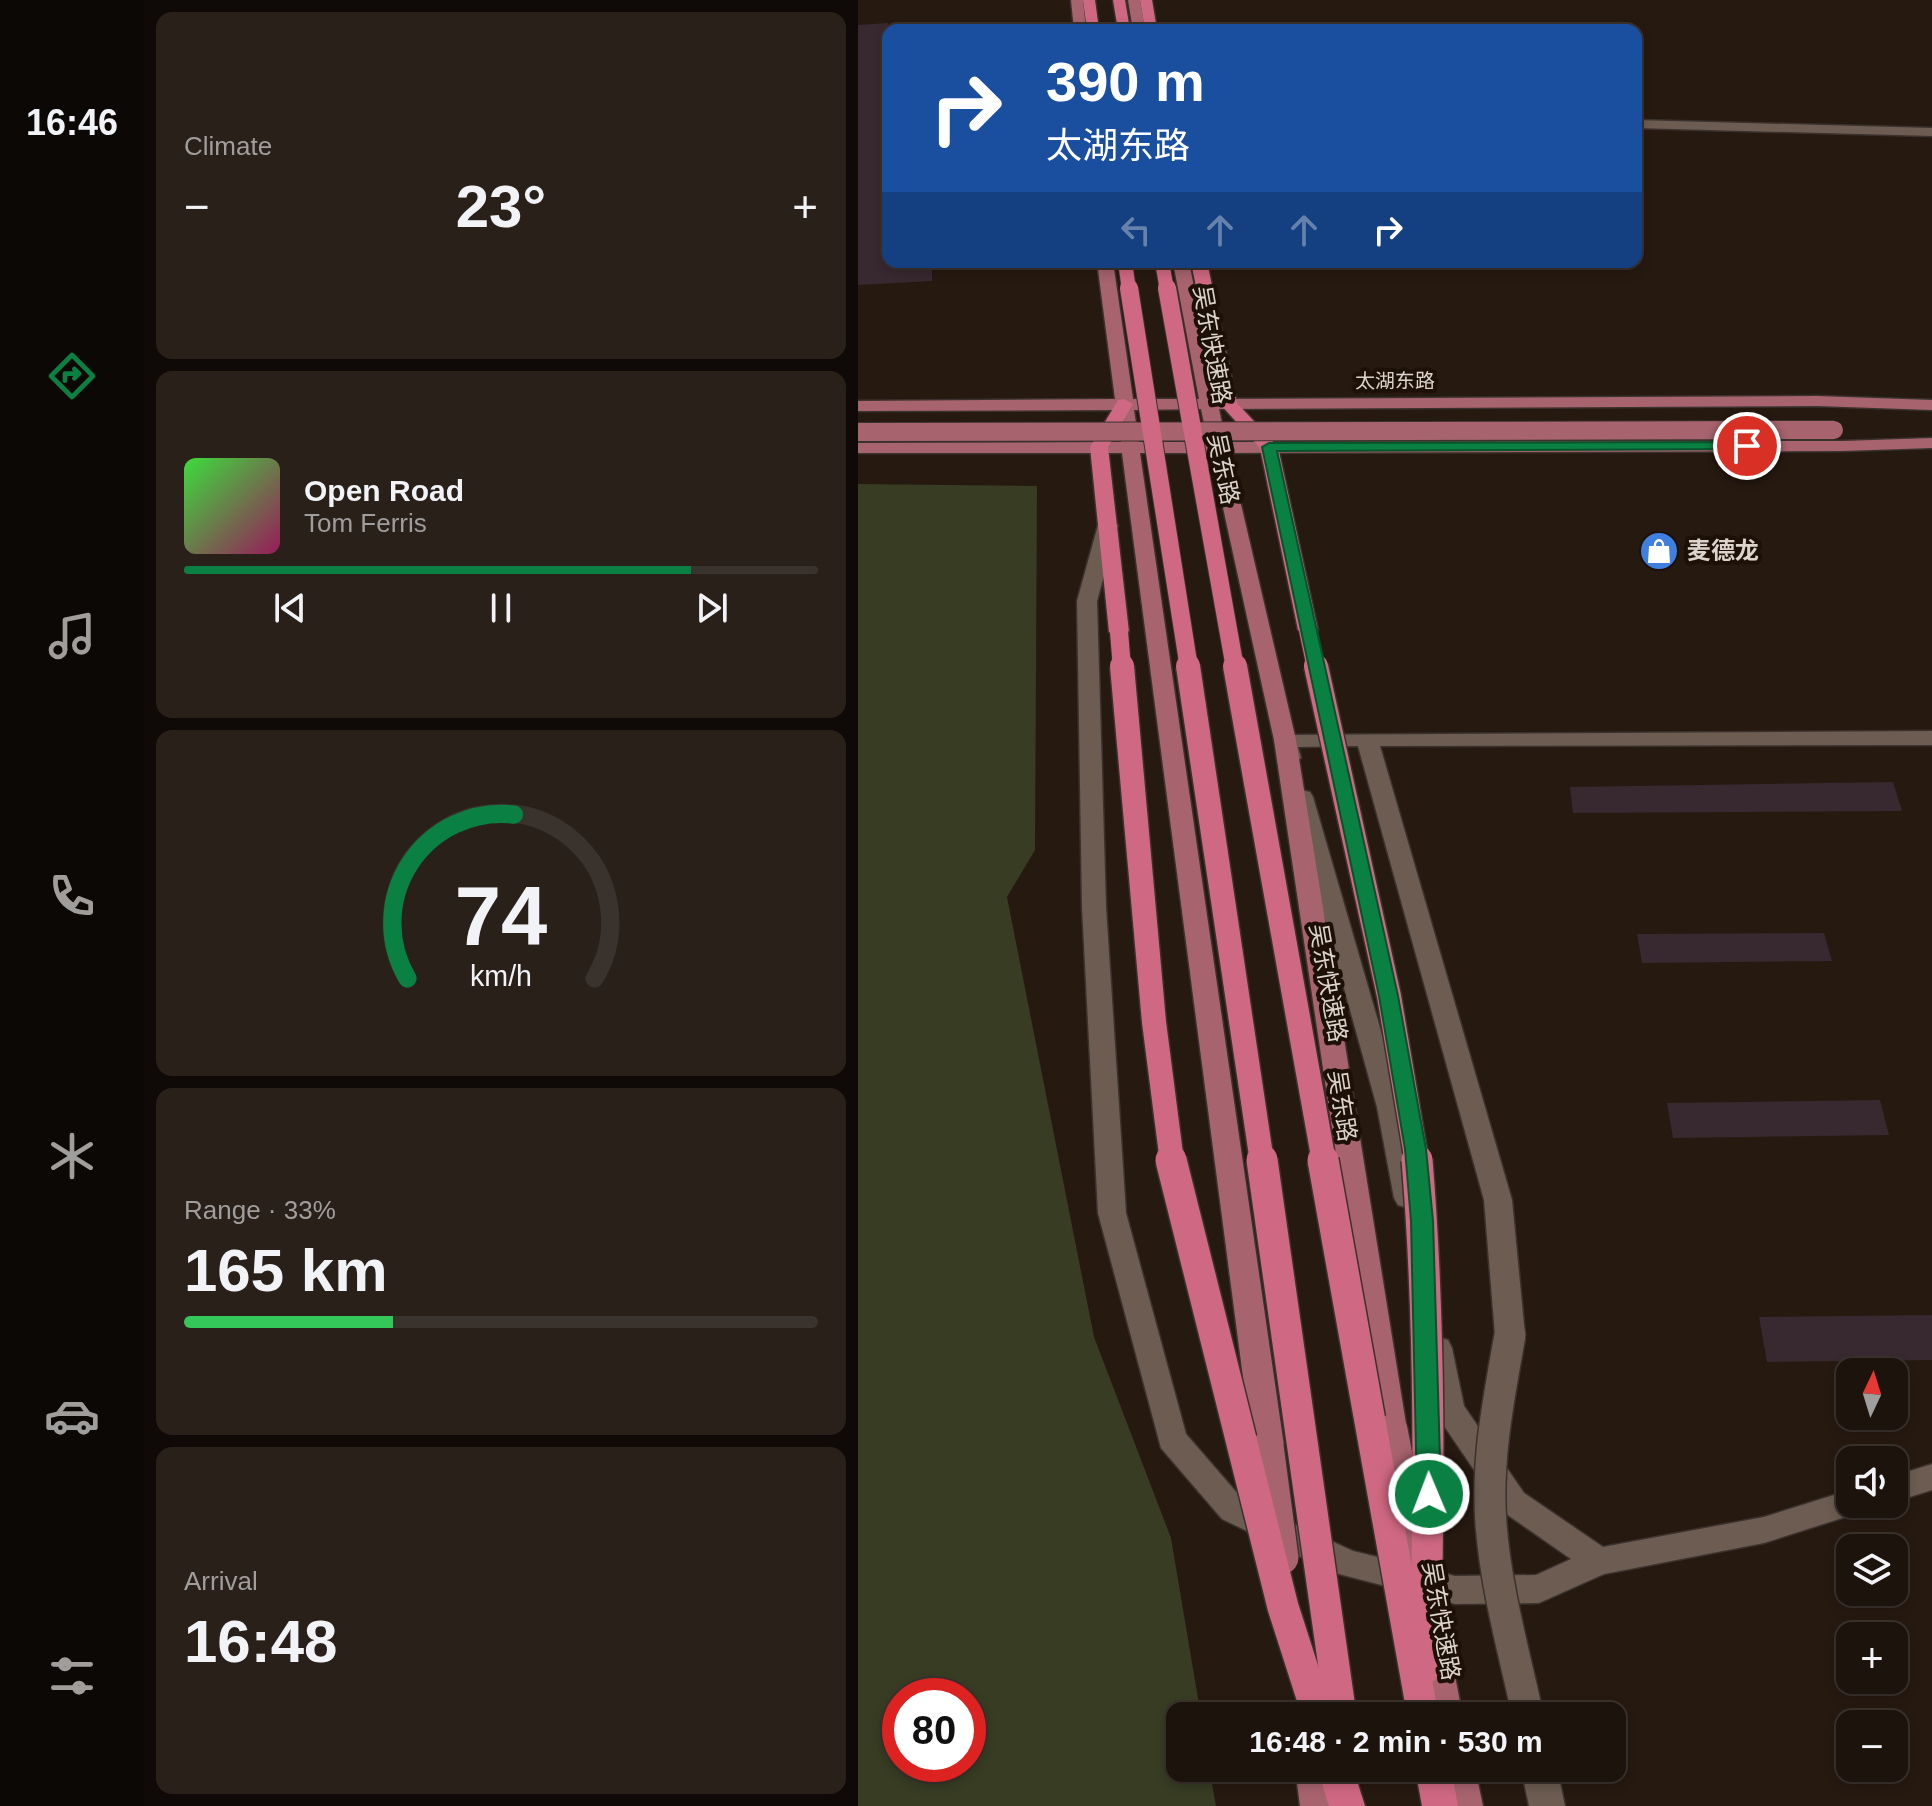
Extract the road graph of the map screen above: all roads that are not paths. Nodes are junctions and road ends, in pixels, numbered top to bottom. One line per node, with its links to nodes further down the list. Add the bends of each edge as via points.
1 (1077, 0): 6 (main road)
2 (1089, 0): 7 (highway)
3 (1119, 0): 8 (highway)
4 (1134, 0): 9 (main road)
5 (1146, 0): 10 (highway)
6 (1079, 24)
7 (1092, 24)
8 (1123, 24)
9 (1138, 24)
10 (1150, 24)
11 (1642, 124): 12 (street)
12 (1932, 132)
13 (1106, 268): 18 (main road)
14 (1126, 268): 43 (highway, bridge, via 1229,926)
15 (1163, 268): 44 (highway, 吴东快速路, bridge)
16 (1183, 268): 19 (main road, 吴东路)
17 (1200, 268): 19 (highway)
18 (1124, 404): 19 (main road, 太湖东路); 21 (main road, 太湖东路); 28 (highway); 29 (main road)
19 (1219, 404): 20 (main road, 太湖东路); 30 (main road, 吴东路); 31 (highway)
20 (1932, 405)
21 (858, 406)
22 (1932, 415): 24 (main road, 太湖东路)
23 (858, 421): 24 (main road, 太湖东路, bridge)
24 (1833, 424): 25 (main road, 太湖东路, bridge); 26 (main road, 太湖东路)
25 (858, 432)
26 (1932, 433)
27 (1932, 443): 31 (main road)
28 (1099, 447): 29 (main road); 32 (main road); 33 (highway)
29 (1129, 447): 30 (main road); 41 (main road, bridge)
30 (1218, 447): 31 (main road); 35 (main road, 吴东路)
31 (1269, 447): 45 (highway, bridge, via 1389,996 1416,1149 1429,1479)
32 (858, 448)
33 (1108, 525): 40 (street, via 1087,601 1094,907 1112,1213 1172,1439 1233,1510 1347,1563 1455,1590 1539,1589); 42 (highway, bridge, via 1165,1127 1283,1607)
34 (1932, 738): 36 (street)
35 (1285, 740): 36 (street); 40 (street, via 1390,1107 1449,1409 1513,1502); 46 (main road, 吴东路, bridge, via 1392,1430)
36 (1367, 740): 47 (street, bridge, via 1498,1200 1510,1335 1490,1494 1495,1560)
37 (1932, 1477): 38 (street)
38 (1908, 1485)
39 (1836, 1507): 40 (street, via 1764,1530)
40 (1599, 1561)
41 (1303, 1702)
42 (1314, 1702)
43 (1339, 1702)
44 (1421, 1702)
45 (1424, 1702)
46 (1444, 1702)
47 (1525, 1702)
48 (1315, 1782): 54 (main road)
49 (1339, 1782): 55 (highway)
50 (1350, 1782): 56 (highway)
51 (1436, 1782): 57 (highway)
52 (1460, 1782): 58 (main road)
53 (1542, 1782): 59 (street)
54 (1318, 1806)
55 (1347, 1806)
56 (1354, 1806)
57 (1440, 1806)
58 (1465, 1806)
59 (1547, 1806)

